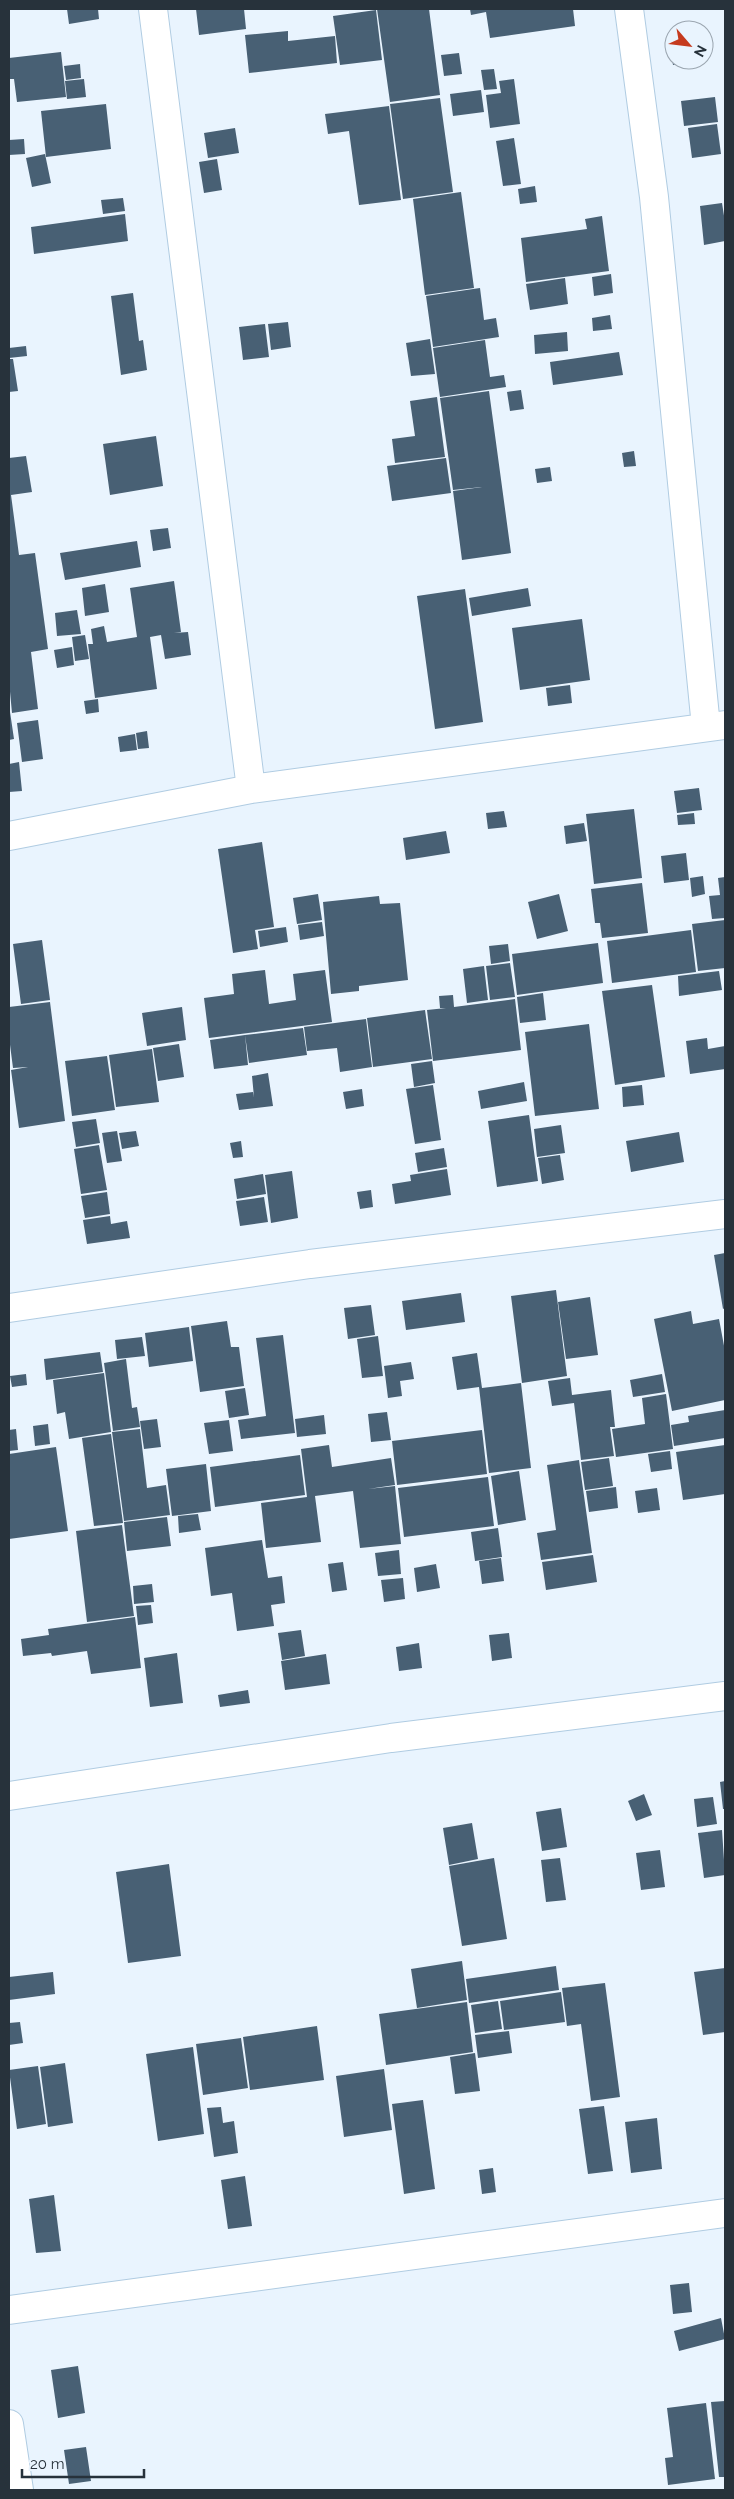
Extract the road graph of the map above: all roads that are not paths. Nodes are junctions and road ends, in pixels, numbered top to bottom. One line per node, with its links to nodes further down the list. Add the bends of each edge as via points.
1 (153, 9): 4 (street)
2 (629, 9): 3 (street)
3 (716, 726): 4 (street)
4 (251, 789): 5 (street)
5 (9, 836)
6 (725, 1214): 7 (street, via 310,1264)
7 (9, 1308)
8 (725, 1696): 9 (street, via 391,1738)
9 (9, 1796)
10 (725, 2213): 11 (street)
11 (9, 2310)
12 (9, 2424): 13 (street)
13 (19, 2490)

